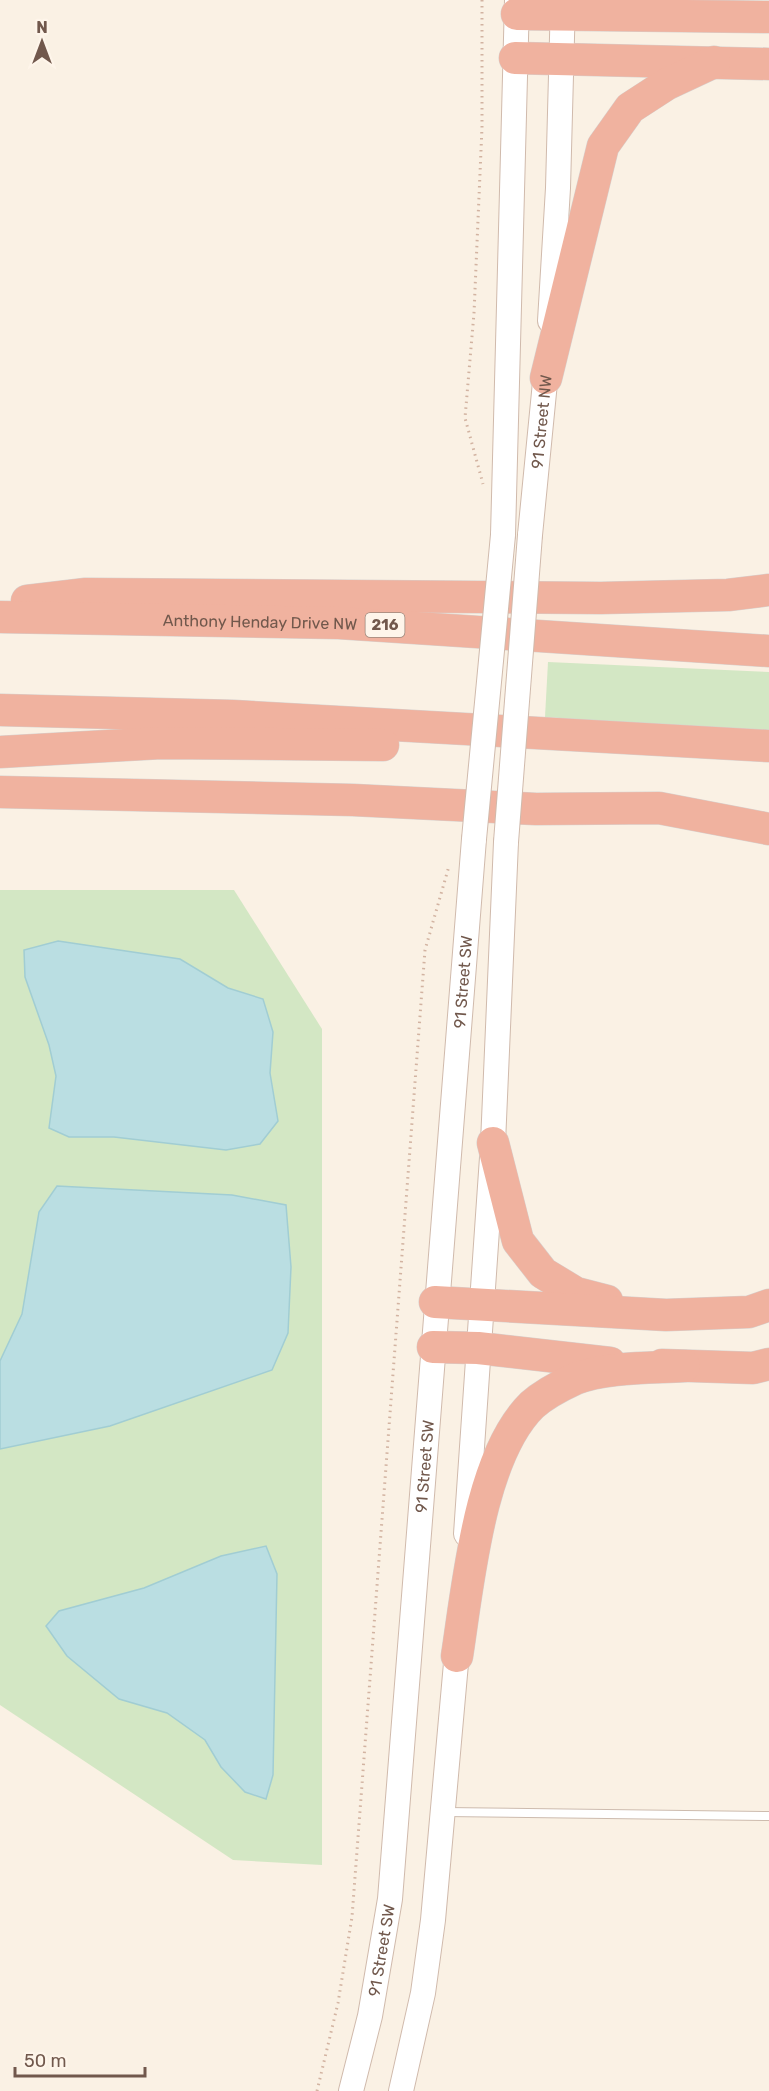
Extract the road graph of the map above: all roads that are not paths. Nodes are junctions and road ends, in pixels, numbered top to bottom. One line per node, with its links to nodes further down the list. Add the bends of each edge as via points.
1 (685, 0): 4 (highway)
2 (517, 7): 3 (highway); 5 (main road, 91 Street NW)
3 (563, 7): 4 (highway); 6 (main road, 91 Street NW)
4 (769, 16)
5 (515, 58): 6 (highway); 20 (main road, 91 Street NW, bridge, via 503,535)
6 (561, 58): 7 (highway); 9 (main road, 91 Street NW, via 558,188)
7 (714, 62): 8 (highway); 9 (highway, via 667,84 630,108 603,146)
8 (769, 64)
9 (546, 378): 21 (main road, 91 Street NW, bridge, via 506,842)
10 (769, 590): 11 (highway, via 728,595 601,598 86,594)
11 (0, 604)
12 (0, 617): 13 (highway, Anthony Henday Drive NW / 216, via 339,623)
13 (769, 651)
14 (0, 710): 15 (highway, via 233,716)
15 (581, 734): 16 (highway); 17 (highway, via 415,746 161,743)
16 (769, 746)
17 (0, 752)
18 (0, 792): 19 (highway, via 353,800 536,809 659,808)
19 (769, 829)
20 (474, 839): 22 (main road, 91 Street SW)
21 (493, 1143): 23 (main road); 25 (highway, via 518,1241 543,1273 576,1293)
22 (435, 1302): 23 (highway); 26 (main road, 91 Street SW)
23 (481, 1304): 25 (highway); 27 (main road)
24 (769, 1305): 25 (highway, via 749,1312)
25 (666, 1315)
26 (433, 1347): 27 (highway); 33 (main road, 91 Street SW, via 390,1899 370,2016)
27 (478, 1348): 29 (highway, via 625,1365); 30 (main road)
28 (769, 1364): 29 (highway, via 753,1368)
29 (684, 1366): 30 (highway, via 576,1379 532,1405 502,1448 479,1519)
30 (457, 1656): 31 (main road)
31 (443, 1812): 32 (lane); 34 (main road, via 423,1993)
32 (769, 1816)
33 (351, 2091)
34 (401, 2091)

